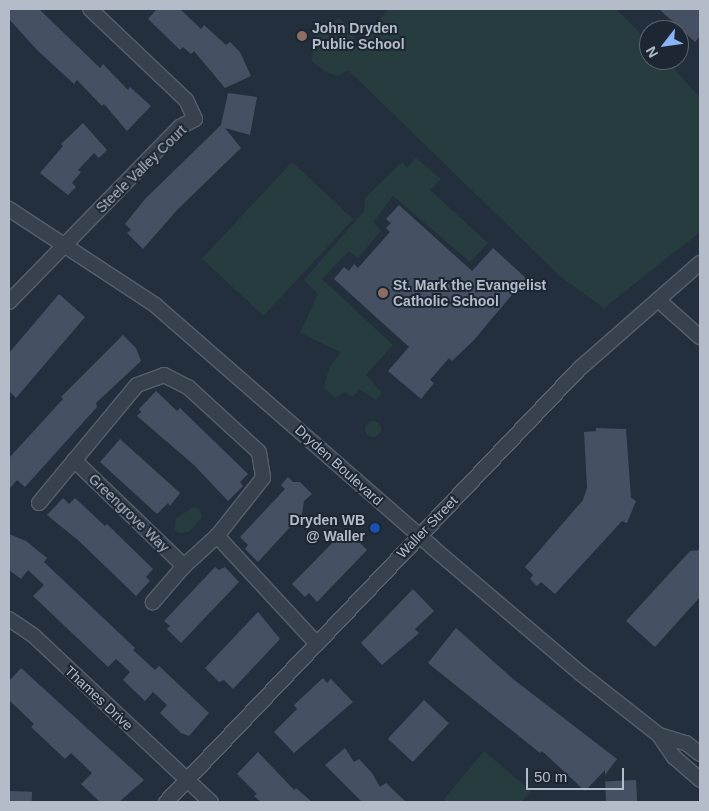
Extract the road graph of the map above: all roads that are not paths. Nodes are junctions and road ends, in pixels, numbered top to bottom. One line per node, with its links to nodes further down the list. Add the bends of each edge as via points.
1 (90, 9): 3 (street, Steele Valley Court, via 186,100 195,119 180,128)
2 (9, 209): 3 (street, Dryden Boulevard)
3 (64, 243): 6 (street); 11 (street, Dryden Boulevard, via 155,305)
4 (700, 263): 5 (street, Waller Street)
5 (658, 300): 7 (street); 11 (street, Waller Street, via 579,370)
6 (9, 302)
7 (700, 337)
8 (74, 460): 9 (street); 10 (street, via 137,385 164,375 188,387 259,452 263,478); 12 (street, Greengrove Way)
9 (39, 502)
10 (217, 536): 12 (street); 15 (street)
11 (418, 536): 15 (street, Waller Street); 16 (street, Dryden Boulevard)
12 (184, 566): 13 (street)
13 (153, 602)
14 (9, 619): 19 (street, Thames Drive, via 34,636)
15 (317, 644): 19 (street, Waller Street)
16 (659, 735): 17 (street, Dryden Boulevard, via 686,743); 18 (street, Dryden Boulevard, via 674,757)
17 (700, 754)
18 (700, 780)
19 (187, 781): 20 (street, Waller Street); 21 (street, Thames Drive)
20 (166, 802)
21 (211, 802)

